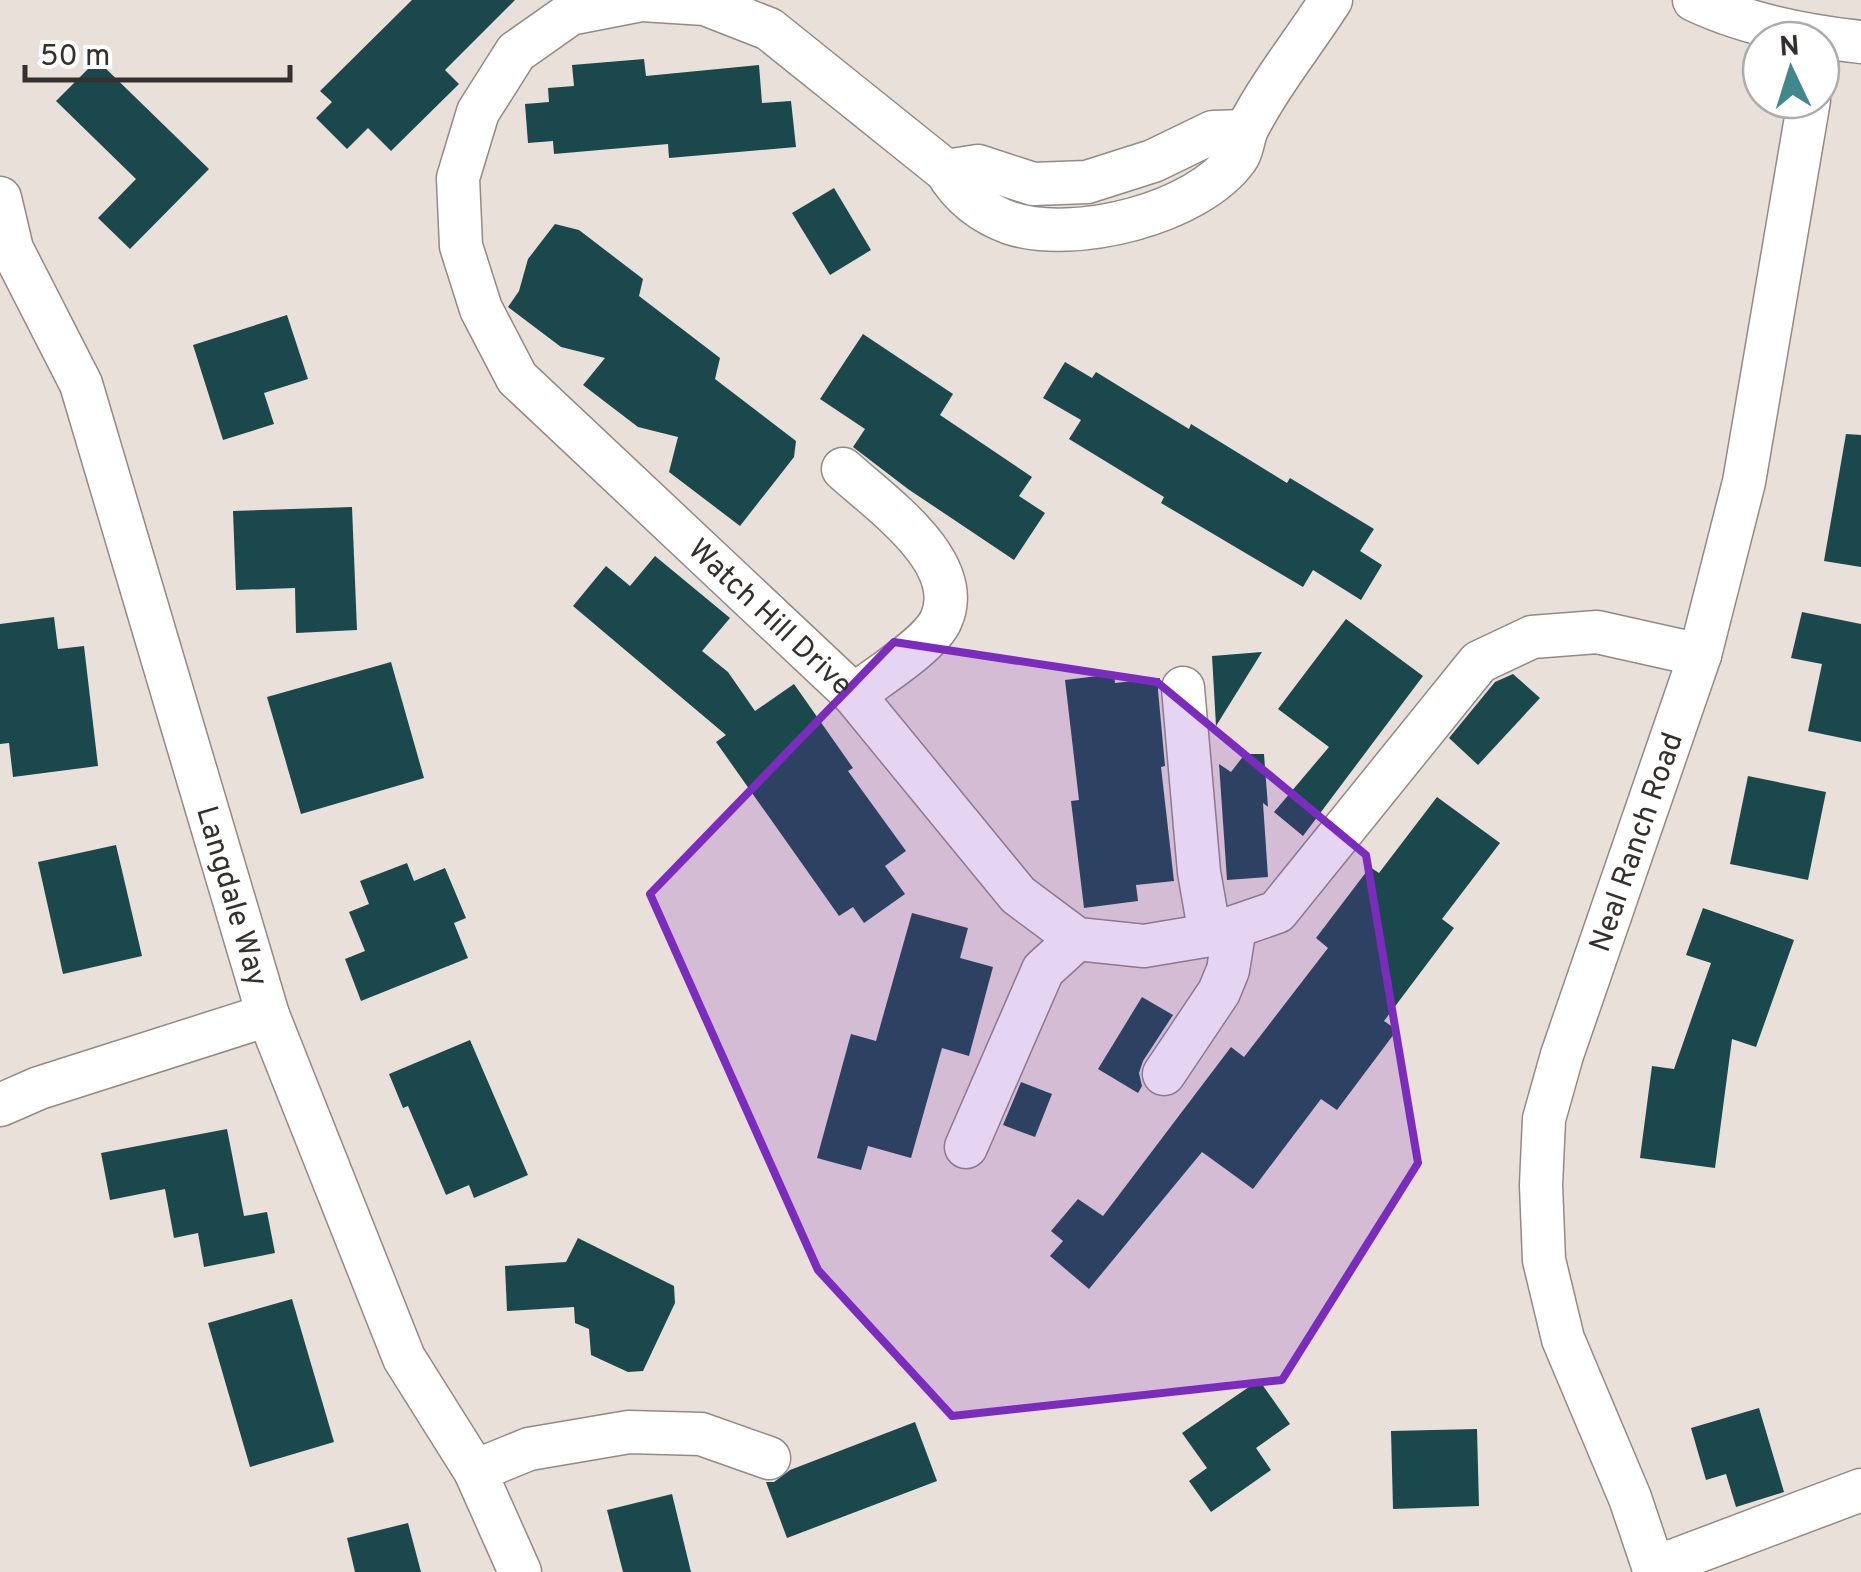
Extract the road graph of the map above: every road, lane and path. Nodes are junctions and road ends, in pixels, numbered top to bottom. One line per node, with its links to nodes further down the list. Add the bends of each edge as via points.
1 (1331, 0): 9 (street, Watch Hill Drive, via 1246,130 1238,156 1194,194 1102,225 1050,229 1007,222 960,193 946,171 770,29 704,4 642,0 570,14 516,52 478,112 458,178 461,246 480,309 516,378)
2 (1694, 0): 3 (street)
3 (1751, 20)
4 (1806, 120): 7 (street, Neal Ranch Road, via 1744,482)
5 (0, 198): 12 (street, Langdale Way, via 12,248 80,384)
6 (843, 469): 9 (street, via 923,544 942,573 946,600 926,639)
7 (1700, 655): 10 (street, Watch Hill Drive, via 1597,632 1532,638 1478,662 1277,912); 19 (street, Neal Ranch Road, via 1544,1119 1544,1260 1563,1339)
8 (1182, 688): 10 (street, via 1199,872)
9 (854, 696): 11 (street, Watch Hill Drive, via 1018,895)
10 (1222, 931): 11 (street, Watch Hill Drive, via 1144,946); 13 (street, via 1228,970 1220,992)
11 (1077, 938): 15 (street, via 1043,970)
12 (268, 1015): 14 (street); 17 (street, Langdale Way, via 404,1358)
13 (1164, 1074)
14 (0, 1105)
15 (966, 1147)
16 (770, 1458): 17 (street, via 701,1434 630,1432 529,1448)
17 (475, 1470): 20 (street, Langdale Way)
18 (1861, 1490): 19 (street)
19 (1654, 1570)
20 (520, 1572)

